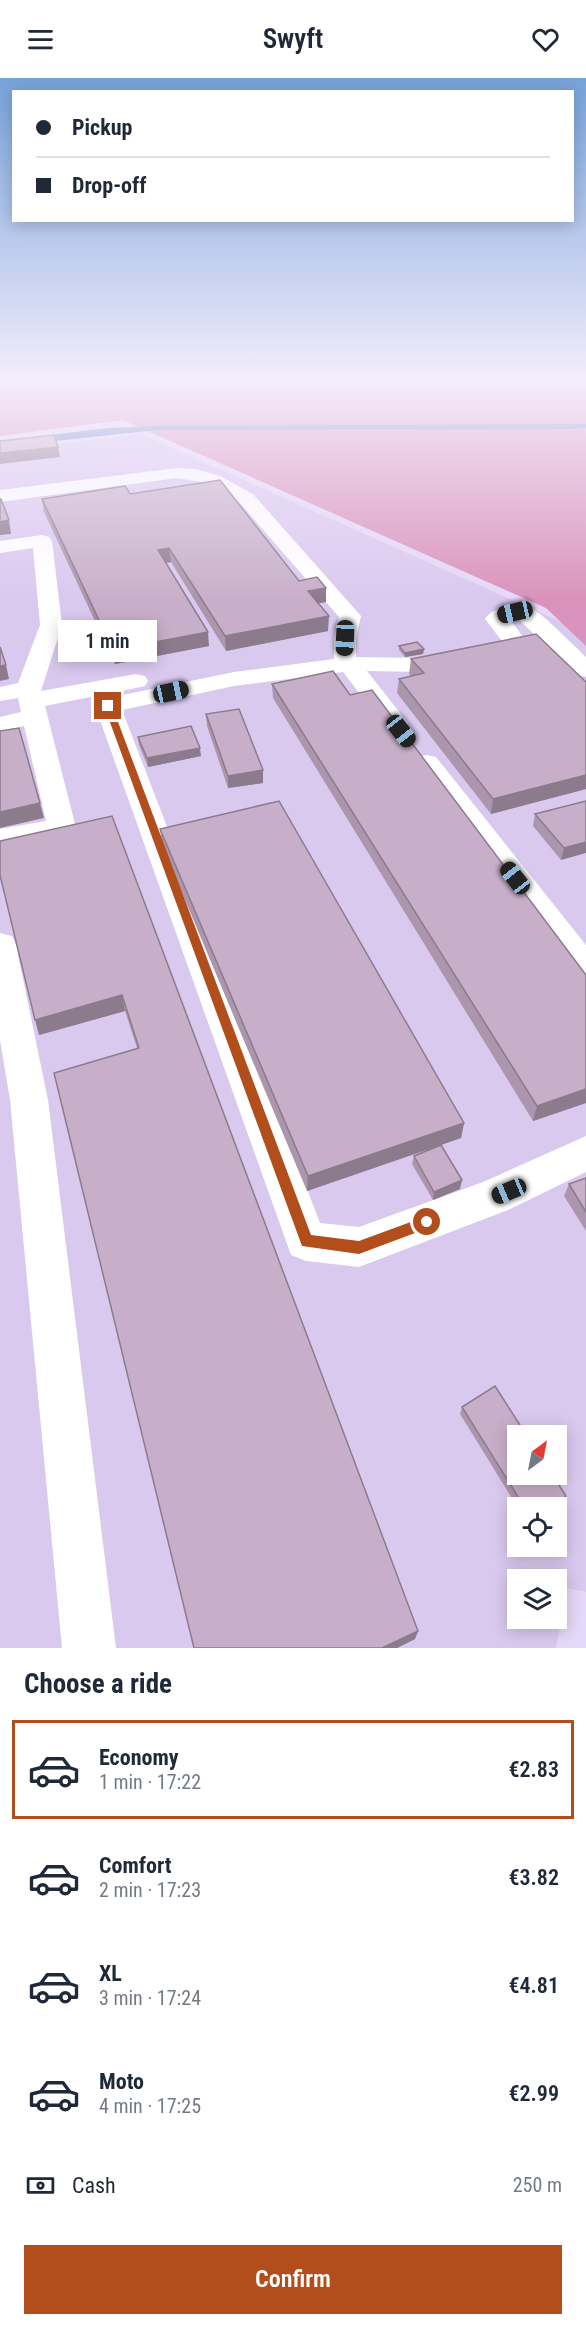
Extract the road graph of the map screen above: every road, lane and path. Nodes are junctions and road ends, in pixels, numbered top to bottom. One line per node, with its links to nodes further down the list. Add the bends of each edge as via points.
1 (0, 496): 4 (lane, via 177,473 199,473 231,488 246,498 350,616 344,657)
2 (0, 547): 7 (lane, via 42,541 51,626)
3 (320, 647): 7 (lane)
4 (350, 664): 5 (lane, via 422,665 517,645 496,619 515,612 526,614); 11 (lane); 12 (lane, via 234,679 108,706 306,1241 359,1247 494,1197)
5 (586, 670)
6 (0, 694): 7 (lane)
7 (31, 702): 8 (lane); 9 (lane, via 62,828)
8 (0, 725)
9 (0, 839)
10 (0, 945): 13 (lane, via 29,1100)
11 (586, 969)
12 (586, 1153)
13 (89, 1648)

